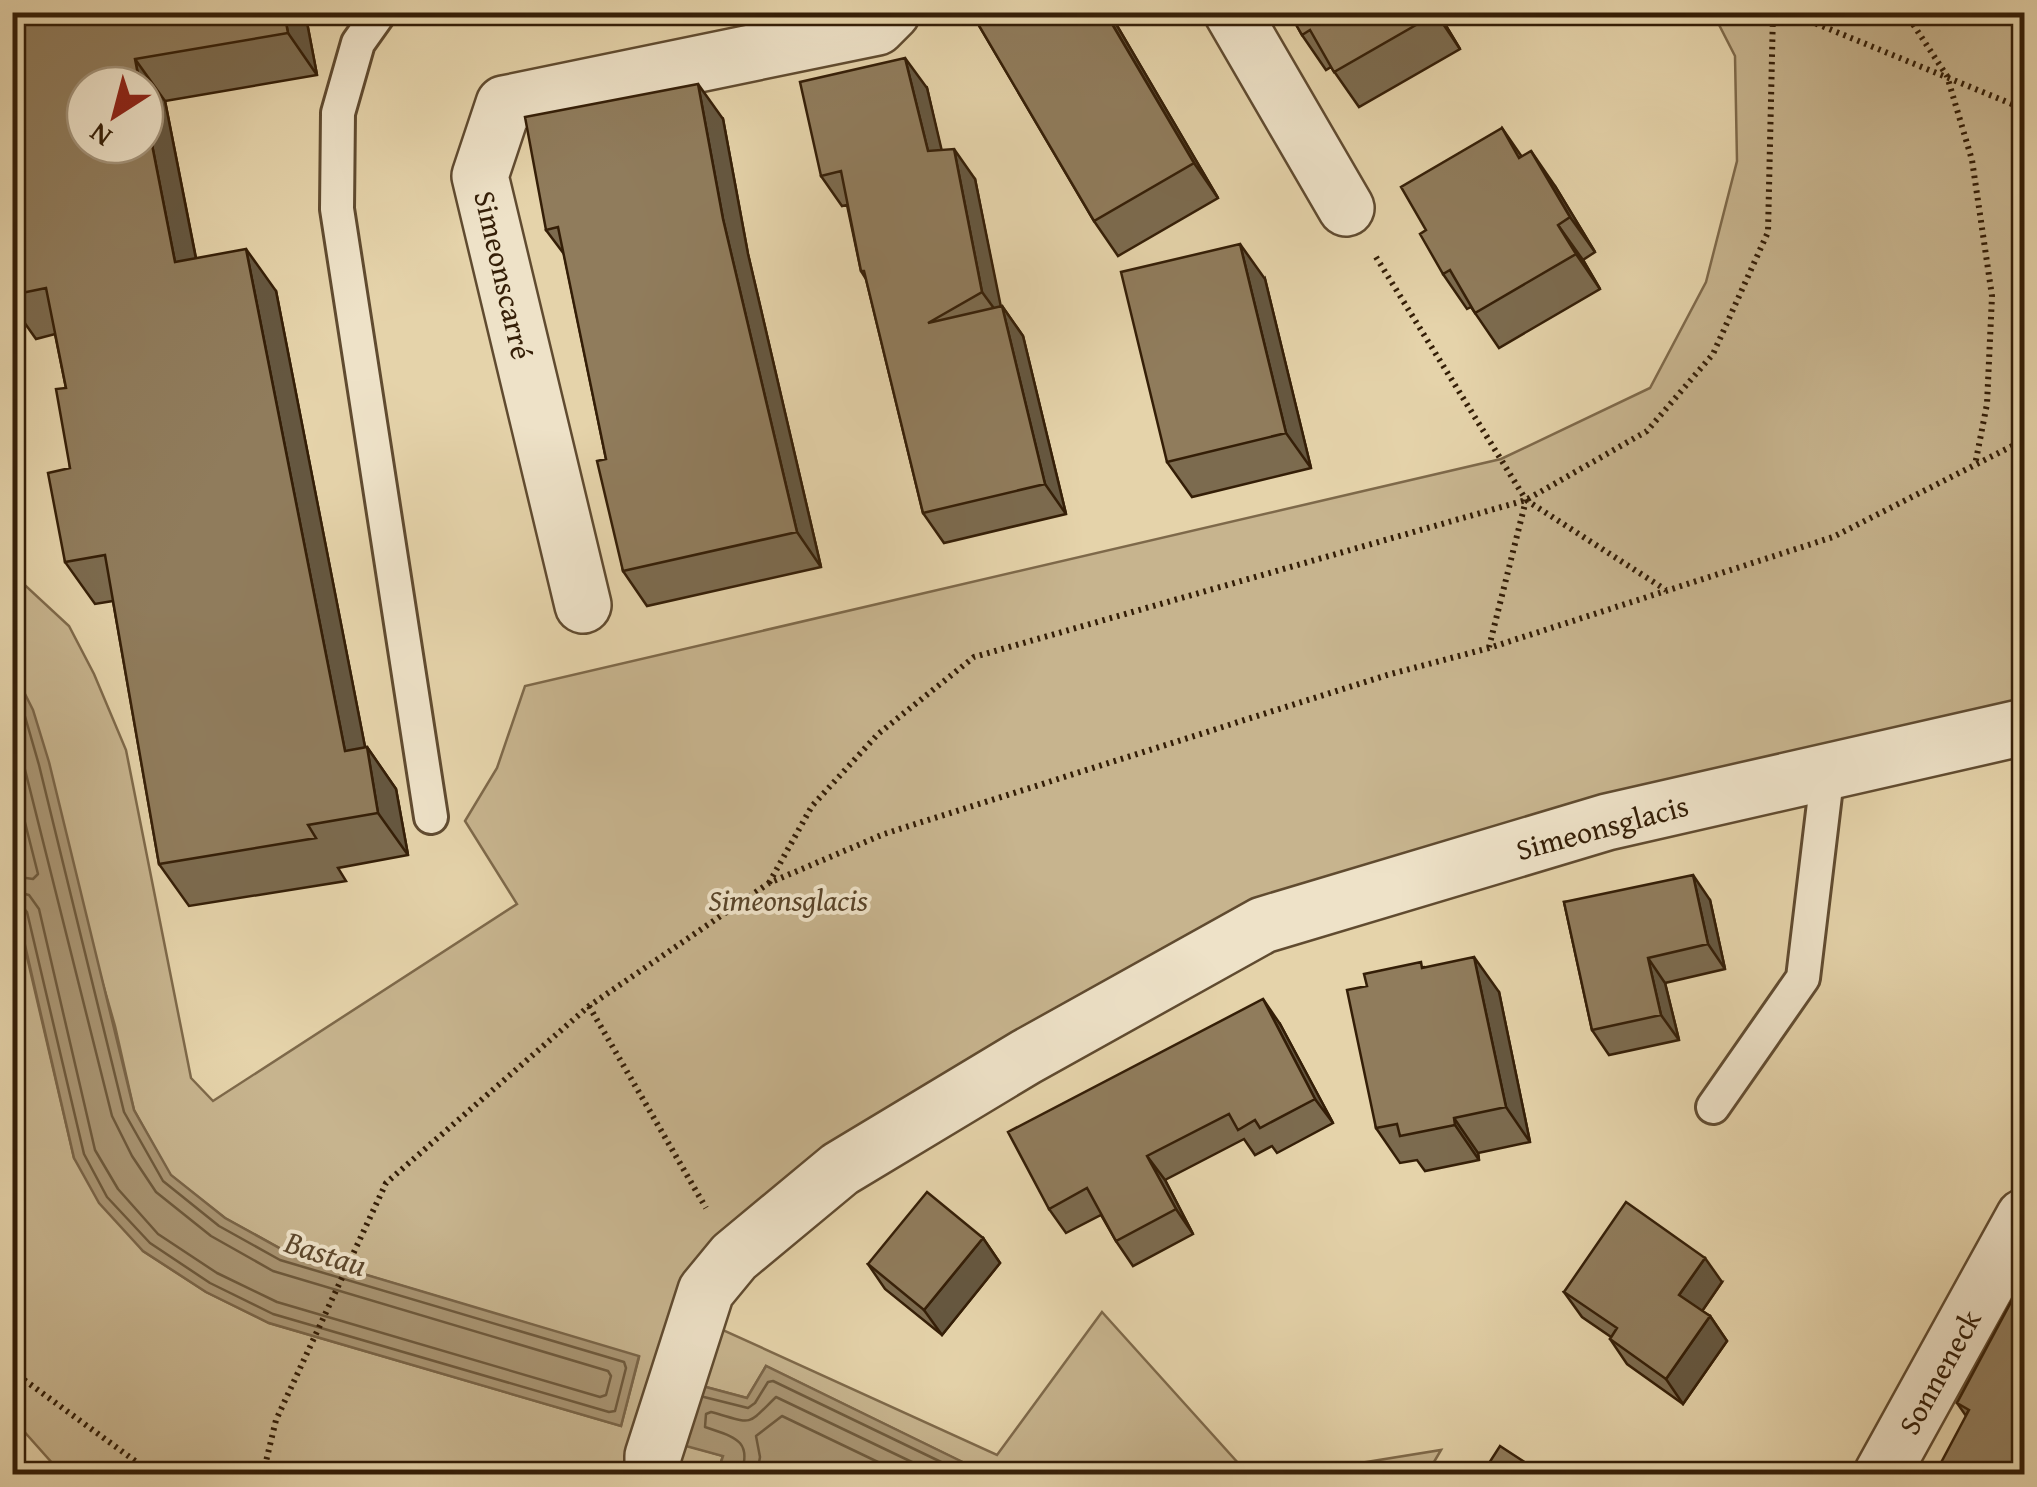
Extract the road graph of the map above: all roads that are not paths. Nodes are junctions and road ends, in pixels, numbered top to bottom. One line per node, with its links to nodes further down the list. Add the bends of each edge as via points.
1 (380, 12): 8 (lane, via 358,43 338,113 338,209)
2 (892, 12): 5 (street, Simeonscarré, via 877,27 504,104 480,176)
3 (1232, 12): 4 (street)
4 (1346, 208)
5 (583, 605)
6 (2024, 727): 7 (street, Simeonsglacis)
7 (1828, 770): 9 (lane, via 1803,978); 11 (street, Simeonsglacis, via 1606,822 1263,925 1026,1057 840,1169 720,1274)
8 (431, 817)
9 (1714, 1107)
10 (2024, 1217): 12 (street, Sonneneck)
11 (653, 1465)
12 (1882, 1474)

